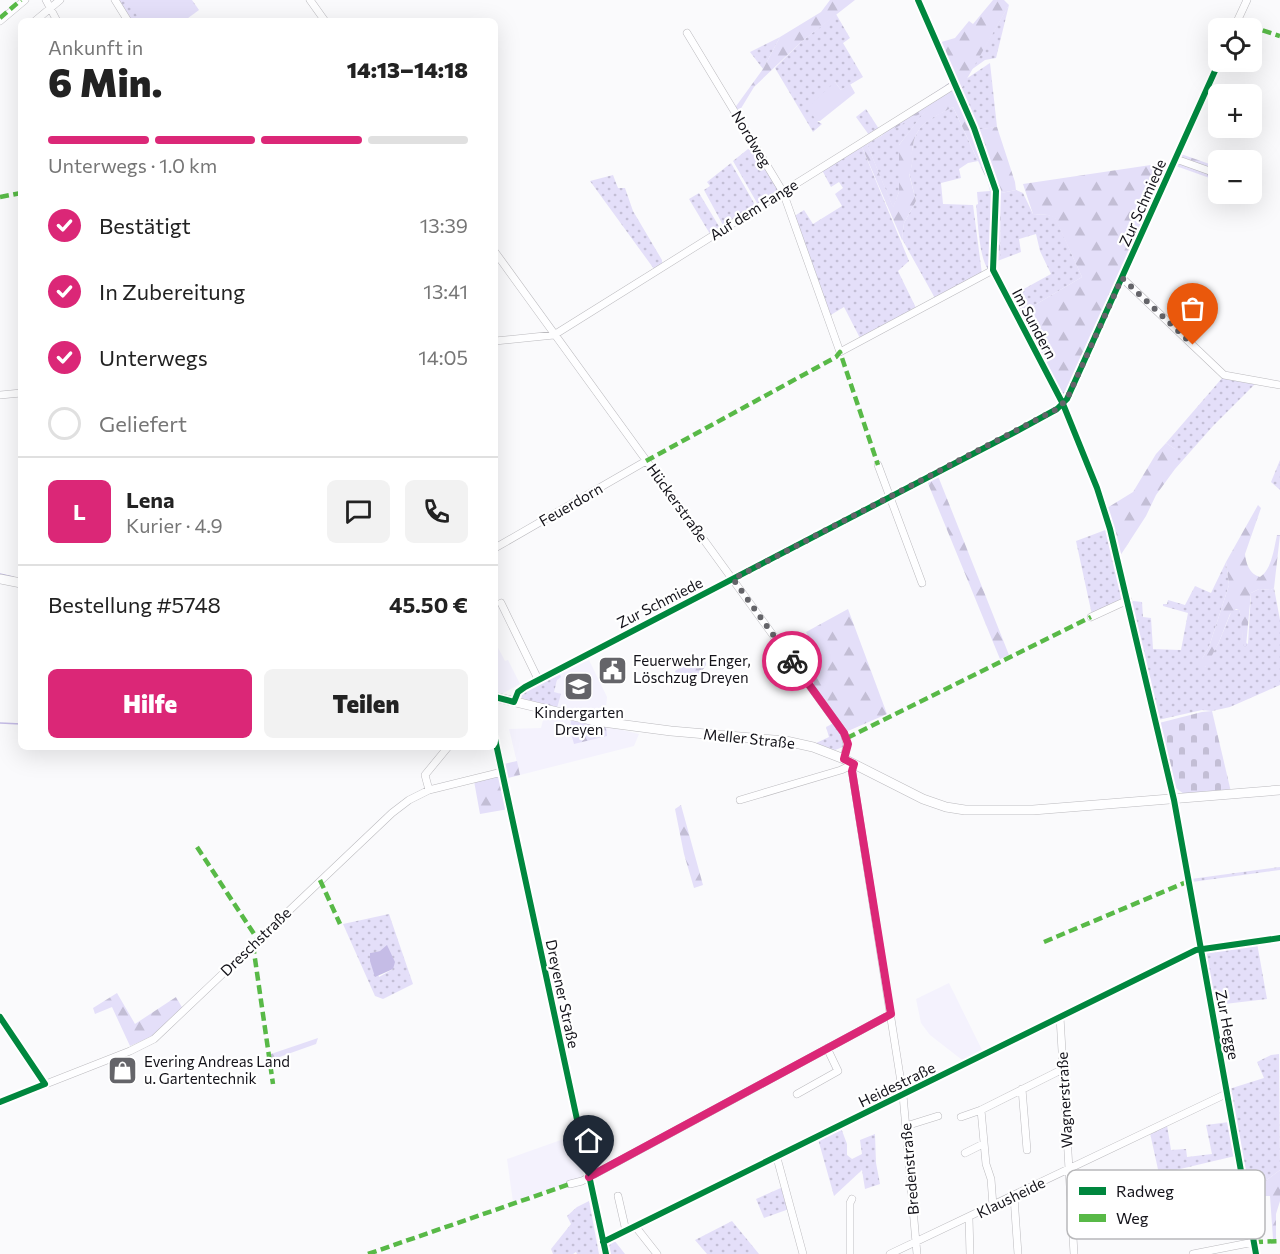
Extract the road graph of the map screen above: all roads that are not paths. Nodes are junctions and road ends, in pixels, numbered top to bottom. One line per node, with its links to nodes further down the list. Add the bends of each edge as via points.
1 (25, 0): 14 (street)
2 (46, 0): 8 (street)
3 (60, 0): 8 (street)
4 (115, 0): 11 (street)
5 (310, 0): 12 (street)
6 (918, 0): 17 (street, Im Sundern)
7 (1247, 0): 13 (street)
8 (50, 8): 9 (street); 10 (street)
9 (38, 18)
10 (55, 18)
11 (126, 18)
12 (323, 18)
13 (1239, 18)
14 (0, 21)
15 (687, 33): 20 (street, Nordweg)
16 (1215, 72): 18 (street, Zur Schmiede)
17 (954, 85): 20 (street, Auf dem Fange); 22 (street, Im Sundern, via 996,191)
18 (1176, 159): 19 (street); 23 (street, Zur Schmiede)
19 (1208, 170)
20 (783, 192): 22 (street, Nordweg, via 840,352); 24 (street, Auf dem Fange)
21 (498, 256): 24 (street, Hückerstraße)
22 (993, 270): 29 (street, Im Sundern)
23 (1122, 278): 26 (street, via 1224,375); 29 (street, Zur Schmiede)
24 (554, 334): 25 (street); 30 (street, Hückerstraße)
25 (498, 341)
26 (1280, 385)
27 (18, 393): 28 (street)
28 (0, 395)
29 (1063, 404): 32 (street, Zur Schmiede); 38 (street, Im Sundern, via 1105,509)
30 (646, 461): 33 (street, Feuerdorn); 35 (street, Hückerstraße)
31 (878, 465): 32 (street)
32 (889, 497): 35 (street, Zur Schmiede); 37 (street)
33 (498, 546)
34 (0, 579): 36 (main road)
35 (733, 579): 41 (street, Zur Schmiede); 46 (street, Hückerstraße, via 844,733 848,744)
36 (18, 582)
37 (922, 583)
38 (1128, 600): 40 (street); 52 (street, Im Sundern)
39 (501, 603): 41 (street)
40 (1091, 617)
41 (538, 680): 43 (street, Zur Schmiede, via 521,689)
42 (498, 698): 43 (main road, Meller Straße)
43 (514, 702): 46 (main road, Meller Straße, via 595,722 786,741)
44 (444, 750): 49 (street, via 425,775)
45 (497, 750): 48 (street, Dreyener Straße)
46 (844, 759): 47 (main road, Meller Straße)
47 (854, 764): 51 (street); 52 (main road, Meller Straße, via 923,799 965,810 1033,810); 55 (street, Bredenstraße, via 852,771)
48 (502, 772): 49 (street, Dreschstraße); 77 (street, Dreyener Straße)
49 (429, 790): 60 (street, Dreschstraße, via 392,813 154,1039)
50 (1280, 790): 52 (main road, Meller Straße)
51 (740, 800)
52 (1174, 800): 54 (street, Zur Hegge)
53 (1280, 938): 54 (street, Heidestraße)
54 (1201, 949): 57 (street, Heidestraße); 62 (street, Zur Hegge)
55 (891, 1014): 58 (street); 64 (street, Bredenstraße)
56 (0, 1017): 60 (street)
57 (1060, 1017): 59 (street, Wagnerstraße); 64 (street, Heidestraße)
58 (827, 1048): 63 (street, via 838,1071); 77 (street)
59 (1063, 1069): 61 (street); 74 (street, Wagnerstraße)
60 (45, 1084): 65 (street, Dreschstraße)
61 (1022, 1089): 66 (street); 71 (street)
62 (1228, 1093): 74 (street, Klausheide); 75 (street, Zur Hegge)
63 (797, 1094)
64 (903, 1095): 69 (street, Bredenstraße); 73 (street, Heidestraße)
65 (0, 1102)
66 (981, 1110): 68 (street); 70 (street)
67 (938, 1116): 69 (street)
68 (961, 1117)
69 (906, 1126): 90 (street, Bredenstraße)
70 (983, 1144): 72 (street); 82 (street)
71 (1027, 1150)
72 (965, 1154)
73 (777, 1158): 84 (street, Heidestraße); 93 (street)
74 (1069, 1170)
75 (1241, 1170)
76 (1067, 1171): 80 (street, Klausheide)
77 (589, 1177): 78 (street); 88 (street, Dreyener Straße)
78 (570, 1184)
79 (618, 1196): 85 (street)
80 (1014, 1197): 82 (street, Klausheide); 98 (street)
81 (852, 1199): 94 (street)
82 (993, 1206): 83 (street, Klausheide)
83 (969, 1218): 90 (street, Klausheide); 97 (street)
84 (635, 1226): 85 (street, Heidestraße); 92 (street)
85 (626, 1231): 88 (street, Heidestraße)
86 (1073, 1239): 99 (street, Wagnerstraße)
87 (1253, 1239): 89 (street, Zur Hegge)
88 (603, 1242): 91 (street, Dreyener Straße)
89 (1254, 1242): 100 (street); 101 (street, Zur Hegge)
90 (916, 1243): 95 (street, Klausheide); 96 (street, Bredenstraße)
91 (606, 1254)
92 (657, 1254)
93 (803, 1254)
94 (850, 1254)
95 (890, 1254)
96 (917, 1254)
97 (970, 1254)
98 (1018, 1254)
99 (1074, 1254)
100 (1193, 1254)
101 (1256, 1254)

